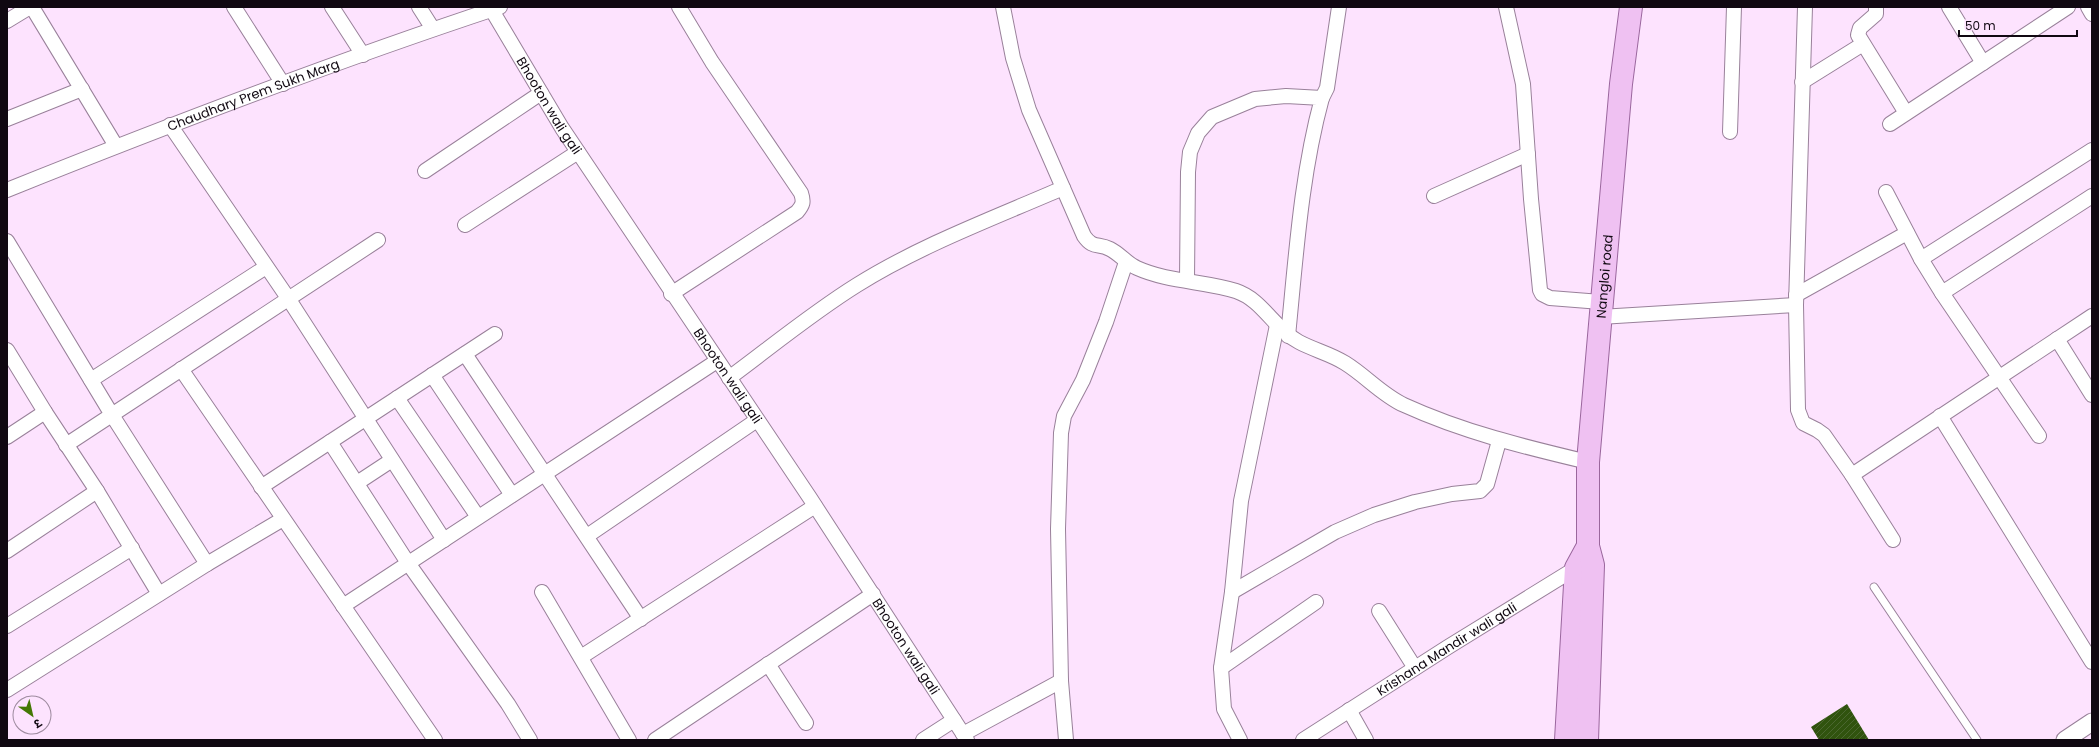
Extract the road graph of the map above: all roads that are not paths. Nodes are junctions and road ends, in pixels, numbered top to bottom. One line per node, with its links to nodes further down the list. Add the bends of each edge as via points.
1 (31, 7): 18 (street); 25 (street)
2 (234, 7): 24 (street)
3 (332, 7): 21 (street)
4 (419, 7): 19 (street)
5 (679, 7): 52 (street, via 712,62 801,193 803,206)
6 (1003, 7): 38 (street, via 1029,110)
7 (1339, 7): 27 (street, via 1327,88)
8 (1506, 7): 36 (street, via 1523,84)
9 (1631, 7): 55 (main road, Nangloi road, via 1621,84)
10 (1734, 7): 32 (street)
11 (1806, 7): 23 (street)
12 (1876, 7): 20 (street, via 1876,14 1857,33)
13 (1949, 7): 22 (street)
14 (2068, 7): 22 (street)
15 (2088, 7): 17 (street)
16 (494, 8): 19 (street, Chaudhary Prem Sukh Marg); 26 (street, Bhooton wali gali)
17 (2092, 14)
18 (7, 21)
19 (433, 29): 21 (street, Chaudhary Prem Sukh Marg)
20 (1863, 44): 23 (street); 28 (street)
21 (363, 55): 24 (street, Chaudhary Prem Sukh Marg)
22 (1983, 62): 28 (street)
23 (1802, 82): 54 (street)
24 (283, 84): 30 (street, Chaudhary Prem Sukh Marg)
25 (82, 89): 29 (street); 33 (street)
26 (541, 93): 35 (street, Bhooton wali gali); 37 (street)
27 (1322, 98): 50 (street, via 1286,96 1256,99 1212,117 1198,133 1190,152 1188,172); 59 (street, via 1305,181)
28 (1906, 113): 31 (street)
29 (7, 119)
30 (170, 124): 33 (street, Chaudhary Prem Sukh Marg); 49 (street)
31 (1890, 124)
32 (1730, 132)
33 (116, 146): 39 (street, Chaudhary Prem Sukh Marg)
34 (2092, 150): 47 (street)
35 (578, 152): 43 (street); 52 (street, Bhooton wali gali)
36 (1528, 154): 41 (street); 55 (street, via 1542,294)
37 (425, 171)
38 (1063, 188): 48 (street, via 1089,243 1107,248); 66 (street, via 912,255 857,285)
39 (7, 190)
40 (1886, 192): 44 (street)
41 (1434, 196)
42 (2092, 196): 51 (street)
43 (465, 225)
44 (1907, 233): 47 (street); 54 (street)
45 (378, 240): 53 (street)
46 (7, 241): 68 (street)
47 (1921, 259): 51 (street)
48 (1126, 262): 50 (street, via 1147,272); 115 (street, via 1083,380 1071,399 1063,421 1058,529)
49 (266, 267): 53 (street); 68 (street)
50 (1187, 280): 57 (street, via 1237,292 1254,300)
51 (1942, 293): 67 (street)
52 (672, 294): 63 (street, Bhooton wali gali)
53 (288, 298): 64 (street); 74 (street)
54 (1796, 300): 55 (street); 84 (street, via 1800,418 1803,423 1824,435)
55 (1601, 310): 82 (main road, Nangloi road)
56 (2092, 316): 60 (street)
57 (1277, 325): 59 (street); 102 (street, via 1241,501)
58 (495, 334): 62 (street)
59 (1288, 336): 78 (street, via 1346,364 1403,405)
60 (2057, 339): 67 (street); 69 (street)
61 (7, 351): 71 (street)
62 (465, 354): 65 (street); 83 (street)
63 (717, 361): 66 (street, Bhooton wali gali); 83 (street)
64 (181, 369): 72 (street); 86 (street)
65 (432, 375): 70 (street); 88 (street)
66 (729, 378): 75 (street, Bhooton wali gali)
67 (1998, 378): 73 (street); 76 (street)
68 (91, 380): 72 (street)
69 (2092, 394)
70 (397, 398): 74 (street); 90 (street)
71 (44, 412): 77 (street); 80 (street)
72 (112, 415): 80 (street); 99 (street)
73 (1940, 416): 84 (street); 111 (street)
74 (365, 419): 79 (street); 81 (street)
75 (757, 420): 89 (street, Bhooton wali gali); 92 (street)
76 (2039, 436)
77 (7, 437)
78 (1499, 441): 82 (street); 102 (street, via 1487,484 1480,491 1415,502 1374,515 1335,532)
79 (330, 442): 85 (street); 86 (street)
80 (66, 445): 87 (street)
81 (392, 460): 85 (street); 93 (street)
82 (1588, 462): 97 (main road, Nangloi road)
83 (545, 473): 88 (street); 92 (street)
84 (1852, 475): 94 (street)
85 (357, 483): 98 (street)
86 (261, 487): 91 (street)
87 (97, 491): 95 (street); 96 (street)
88 (512, 495): 90 (street)
89 (815, 506): 104 (street, Bhooton wali gali); 108 (street)
90 (478, 517): 93 (street)
91 (283, 519): 99 (street); 106 (street)
92 (587, 536): 108 (street)
93 (444, 540): 98 (street)
94 (1893, 540)
95 (132, 548): 103 (street); 109 (street)
96 (7, 551)
97 (1586, 560): 114 (street, Krishana Mandir wali gali); 132 (main road); 133 (main road)
98 (408, 563): 106 (street); 124 (street, via 508,704)
99 (207, 564): 103 (street)
100 (1874, 587): 134 (lane)
101 (542, 592): 110 (street)
102 (1232, 592): 113 (street)
103 (159, 594): 116 (street)
104 (873, 594): 112 (street); 118 (street, Bhooton wali gali)
105 (1316, 602): 113 (street)
106 (343, 606): 123 (street)
107 (1379, 611): 114 (street)
108 (641, 619): 110 (street)
109 (7, 626)
110 (581, 657): 125 (street)
111 (2092, 662)
112 (768, 664): 120 (street); 121 (street)
113 (1221, 668): 129 (street, via 1224,709)
114 (1415, 668): 117 (street, Krishana Mandir wali gali)
115 (1061, 681): 122 (street); 128 (street)
116 (7, 690)
117 (1349, 710): 130 (street, Krishana Mandir wali gali); 131 (street)
118 (954, 720): 122 (street, Bhooton wali gali); 127 (street)
119 (2092, 722): 135 (street)
120 (806, 723)
121 (670, 736): 126 (street)
122 (965, 737)
123 (435, 740)
124 (530, 740)
125 (629, 740)
126 (655, 740)
127 (923, 740)
128 (1066, 740)
129 (1240, 740)
130 (1303, 740)
131 (1366, 740)
132 (1566, 740)
133 (1587, 740)
134 (1977, 740)
135 (2065, 740)

